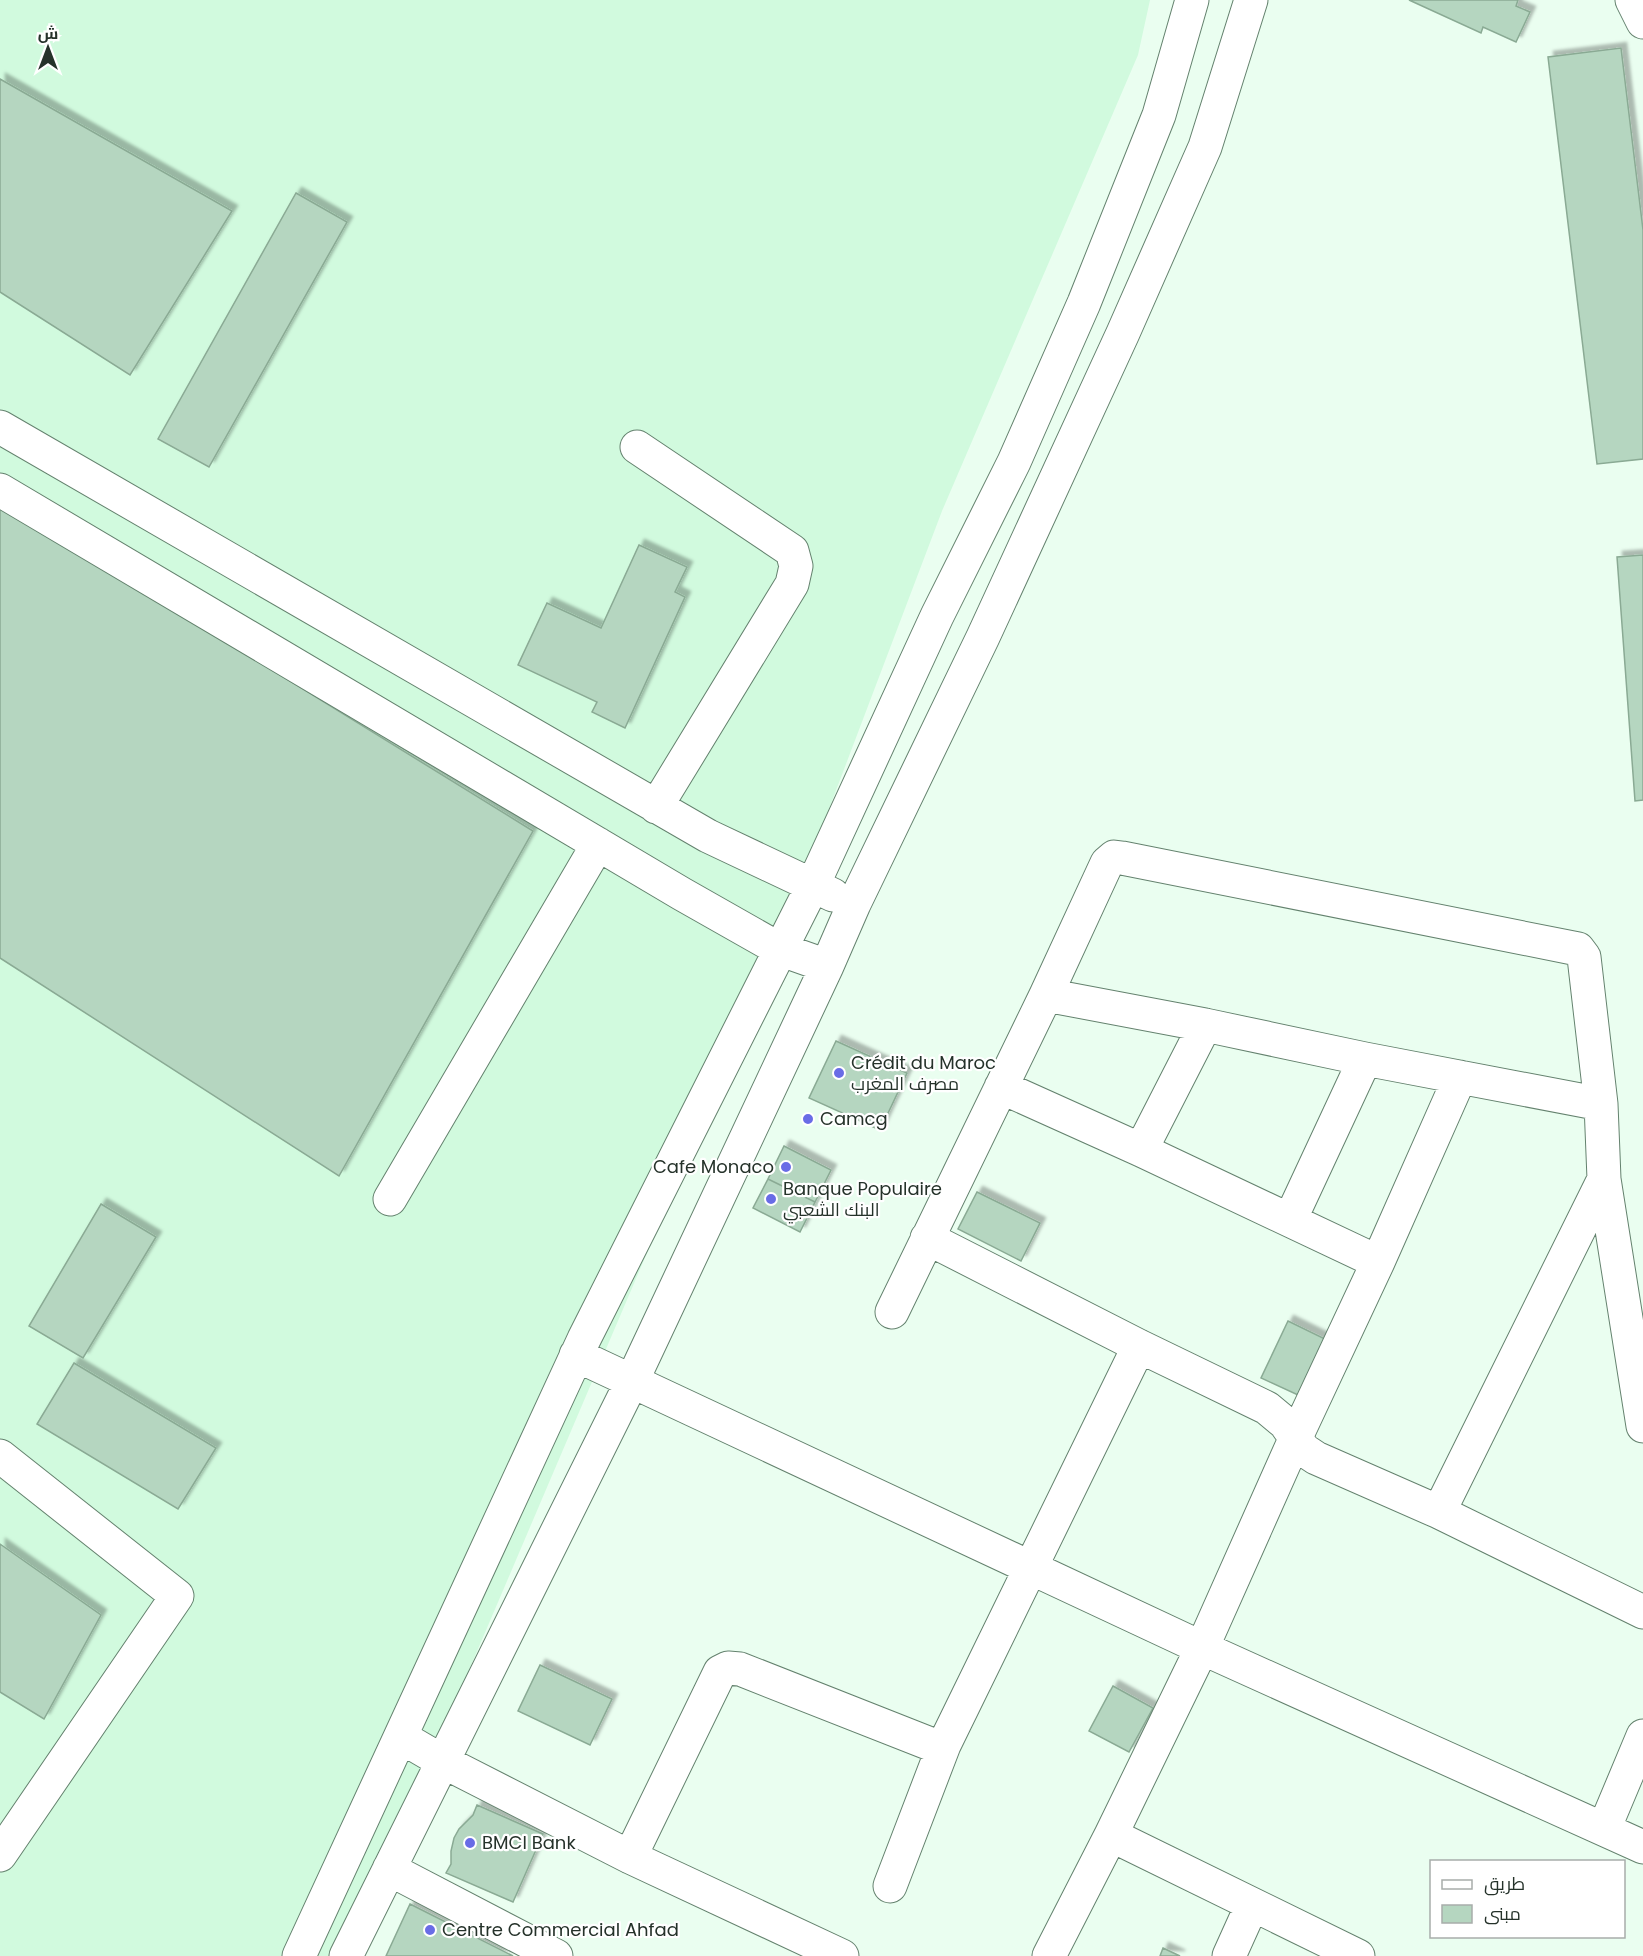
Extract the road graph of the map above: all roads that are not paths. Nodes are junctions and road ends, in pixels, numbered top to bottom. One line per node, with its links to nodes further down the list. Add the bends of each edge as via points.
1 (1192, 0): 7 (street, via 1159,115 1084,303)
2 (1251, 0): 8 (street, via 1205,147)
3 (1632, 0): 4 (street)
4 (1643, 22)
5 (0, 427): 10 (street)
6 (637, 447): 10 (street, via 792,551 796,566 792,584)
7 (1014, 462): 8 (street); 12 (street, via 937,616)
8 (1055, 483): 13 (street)
9 (0, 490): 11 (street)
10 (656, 807): 12 (street)
11 (598, 844): 14 (street); 24 (street)
12 (813, 885): 13 (street); 14 (street)
13 (854, 904): 15 (street)
14 (779, 949): 15 (street); 30 (street)
15 (827, 966): 31 (street)
16 (1046, 995): 17 (street); 20 (street); 21 (street, via 1107,862 1114,857 1134,860 1578,949 1584,957)
17 (1205, 1025): 18 (street); 22 (street)
18 (1365, 1059): 19 (street); 25 (street)
19 (1460, 1077): 21 (street); 27 (street)
20 (1001, 1087): 22 (street); 26 (street)
21 (1601, 1104): 23 (street)
22 (1141, 1150): 25 (street)
23 (1604, 1179): 32 (street); 35 (street)
24 (390, 1199)
25 (1290, 1220): 27 (street)
26 (927, 1238): 28 (street); 29 (street)
27 (1378, 1262): 33 (street)
28 (892, 1312)
29 (1139, 1346): 33 (street, via 1267,1408); 36 (street)
30 (576, 1355): 31 (street); 40 (street)
31 (632, 1381): 36 (street); 42 (street)
32 (1643, 1426)
33 (1296, 1437): 35 (street, via 1304,1450 1316,1458); 38 (street)
34 (0, 1456): 46 (street, via 177,1596)
35 (1440, 1512): 37 (street)
36 (1029, 1568): 38 (street); 41 (street)
37 (1643, 1612)
38 (1202, 1648): 43 (street); 44 (street)
39 (1643, 1736): 43 (street)
40 (400, 1737): 42 (street); 51 (street)
41 (944, 1744): 47 (street, via 933,1745 740,1669 728,1668 720,1672); 49 (street)
42 (442, 1761): 47 (street); 48 (street)
43 (1604, 1829): 45 (street)
44 (1111, 1835): 50 (street); 55 (street)
45 (1643, 1847)
46 (0, 1855)
47 (630, 1857): 54 (street)
48 (389, 1869): 52 (street); 53 (street)
49 (890, 1886)
50 (1252, 1905): 56 (street); 57 (street)
51 (299, 1956)
52 (346, 1956)
53 (556, 1956)
54 (842, 1956)
55 (1049, 1956)
56 (1228, 1956)
57 (1358, 1956)

